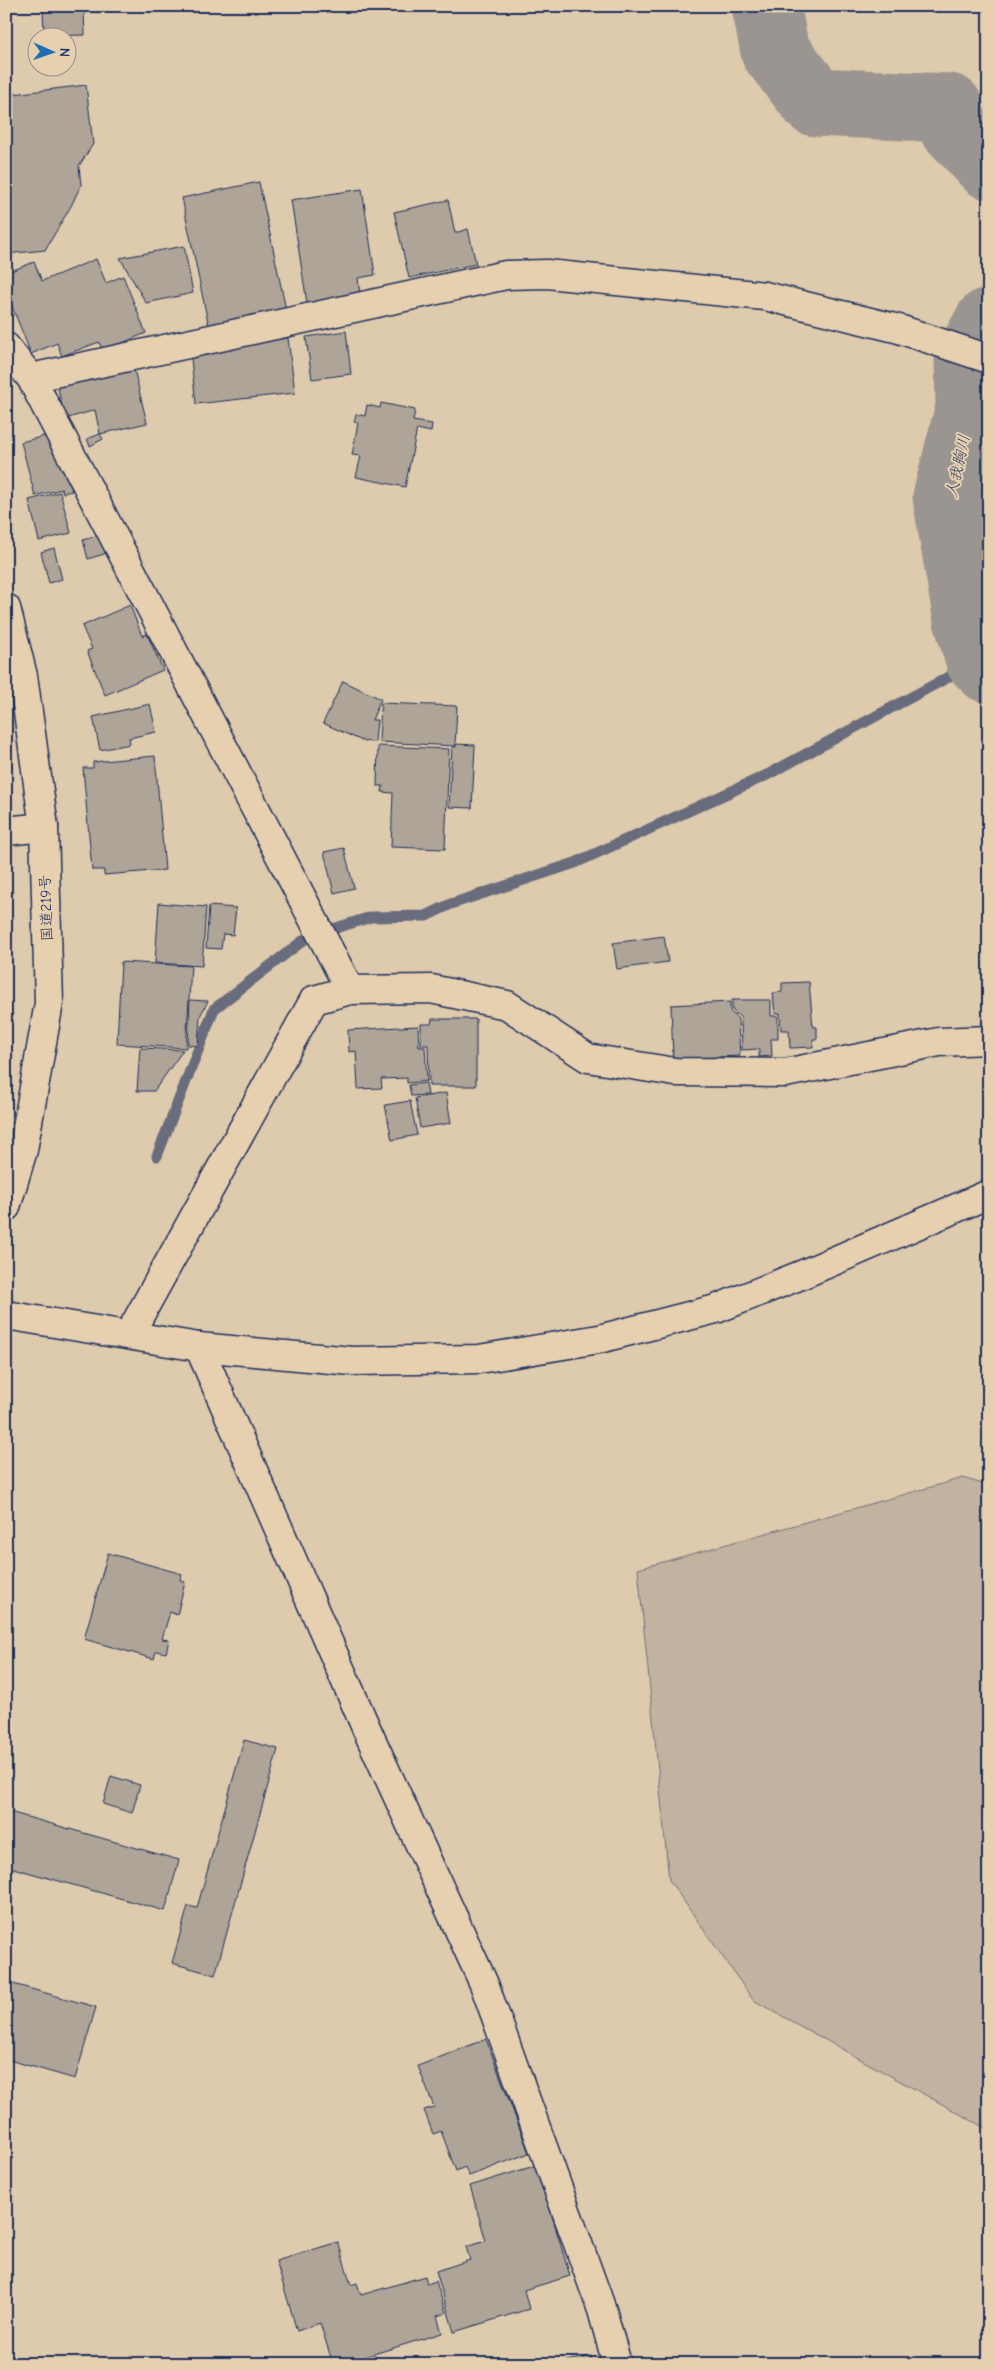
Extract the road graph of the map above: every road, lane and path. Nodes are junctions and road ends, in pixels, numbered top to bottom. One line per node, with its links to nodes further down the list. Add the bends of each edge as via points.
1 (6, 347): 3 (main road)
2 (989, 359): 3 (main road, via 899,329 765,296 547,274 506,275)
3 (31, 378): 7 (main road)
4 (6, 608): 5 (main road, 国道219号, via 24,676)
5 (44, 828): 6 (main road); 10 (main road, 国道219号, via 50,1003 23,1150)
6 (6, 831)
7 (350, 990): 8 (main road, via 431,990 507,1005 588,1058 675,1072 785,1073 939,1042); 12 (main road, via 314,1000)
8 (989, 1040)
9 (989, 1194): 13 (main road, via 716,1309 599,1339 479,1359 352,1361)
10 (6, 1207)
11 (6, 1315): 12 (main road)
12 (129, 1335): 13 (main road)
13 (199, 1347): 14 (main road, via 363,1721 484,1984 602,2310)
14 (617, 2364)

